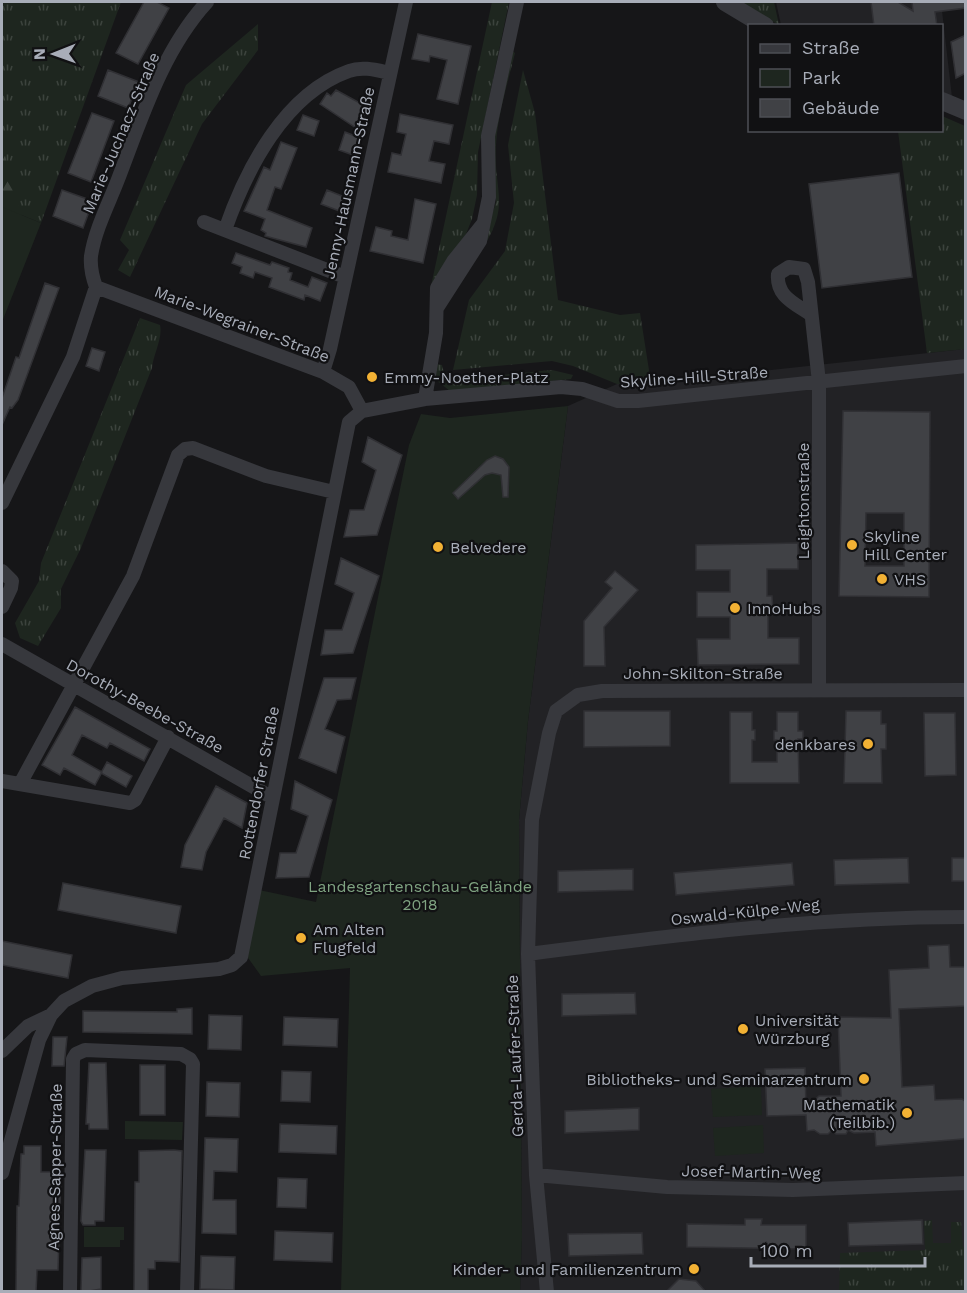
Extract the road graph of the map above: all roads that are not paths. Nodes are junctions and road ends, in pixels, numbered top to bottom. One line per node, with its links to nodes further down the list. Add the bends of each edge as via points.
1 (207, 2): 12 (street, Marie-Juchacz-Straße, via 191,20 145,110 91,255)
2 (405, 2): 6 (street, Jenny-Hausmann-Straße)
3 (517, 2): 17 (street, via 488,136 489,197 480,241 437,308)
4 (725, 2): 5 (street)
5 (762, 24)
6 (390, 73): 10 (street, via 350,71 312,91 266,141 238,194); 11 (street, Jenny-Hausmann-Straße)
7 (943, 101): 8 (street)
8 (966, 111)
9 (204, 222): 10 (street)
10 (225, 230): 11 (street)
11 (345, 277): 15 (street, Jenny-Hausmann-Straße)
12 (96, 287): 15 (street, Marie-Wegrainer-Straße); 20 (street, via 73,357)
13 (810, 314): 16 (street, Leightonstraße)
14 (966, 366): 16 (street, Skyline-Hill-Straße)
15 (323, 372): 18 (street, Marie-Wegrainer-Straße, via 349,387)
16 (819, 382): 17 (street, Skyline-Hill-Straße, via 638,401 618,401 582,389 561,387); 25 (street, Leightonstraße)
17 (425, 399): 18 (street)
18 (362, 411): 19 (street, Rottendorfer Straße, via 349,422)
19 (334, 492): 24 (street, via 266,476 193,448 185,449 178,455 134,576); 30 (street, Rottendorfer Straße)
20 (2, 503)
21 (2, 571): 22 (street, via 12,581)
22 (2, 607)
23 (2, 644): 24 (street, Dorothy-Beebe-Straße)
24 (73, 685): 27 (street, Dorothy-Beebe-Straße); 29 (street)
25 (819, 689): 26 (street, John-Skilton-Straße); 31 (street, John-Skilton-Straße, via 602,691 578,695 556,711)
26 (966, 690)
27 (168, 737): 29 (street, via 130,803); 30 (street, Dorothy-Beebe-Straße)
28 (2, 781): 29 (street)
29 (20, 784)
30 (273, 798): 34 (street, Rottendorfer Straße, via 241,957 219,969 122,978 92,986 64,1001)
31 (532, 818): 33 (street, Gerda-Laufer-Straße)
32 (966, 917): 33 (street, Oswald-Külpe-Weg, via 881,917 744,927)
33 (528, 954): 37 (street, Gerda-Laufer-Straße)
34 (51, 1015): 35 (street, via 28,1026); 36 (street, Rottendorfer Straße, via 39,1040)
35 (2, 1052)
36 (2, 1173)
37 (536, 1175): 38 (street, Josef-Martin-Weg, via 667,1187 793,1190); 41 (street, Gerda-Laufer-Straße)
38 (966, 1183)
39 (70, 1292): 40 (street, Agnes-Sapper-Straße, via 73,1059 85,1050 182,1054 193,1064)
40 (187, 1292)
41 (547, 1292)

